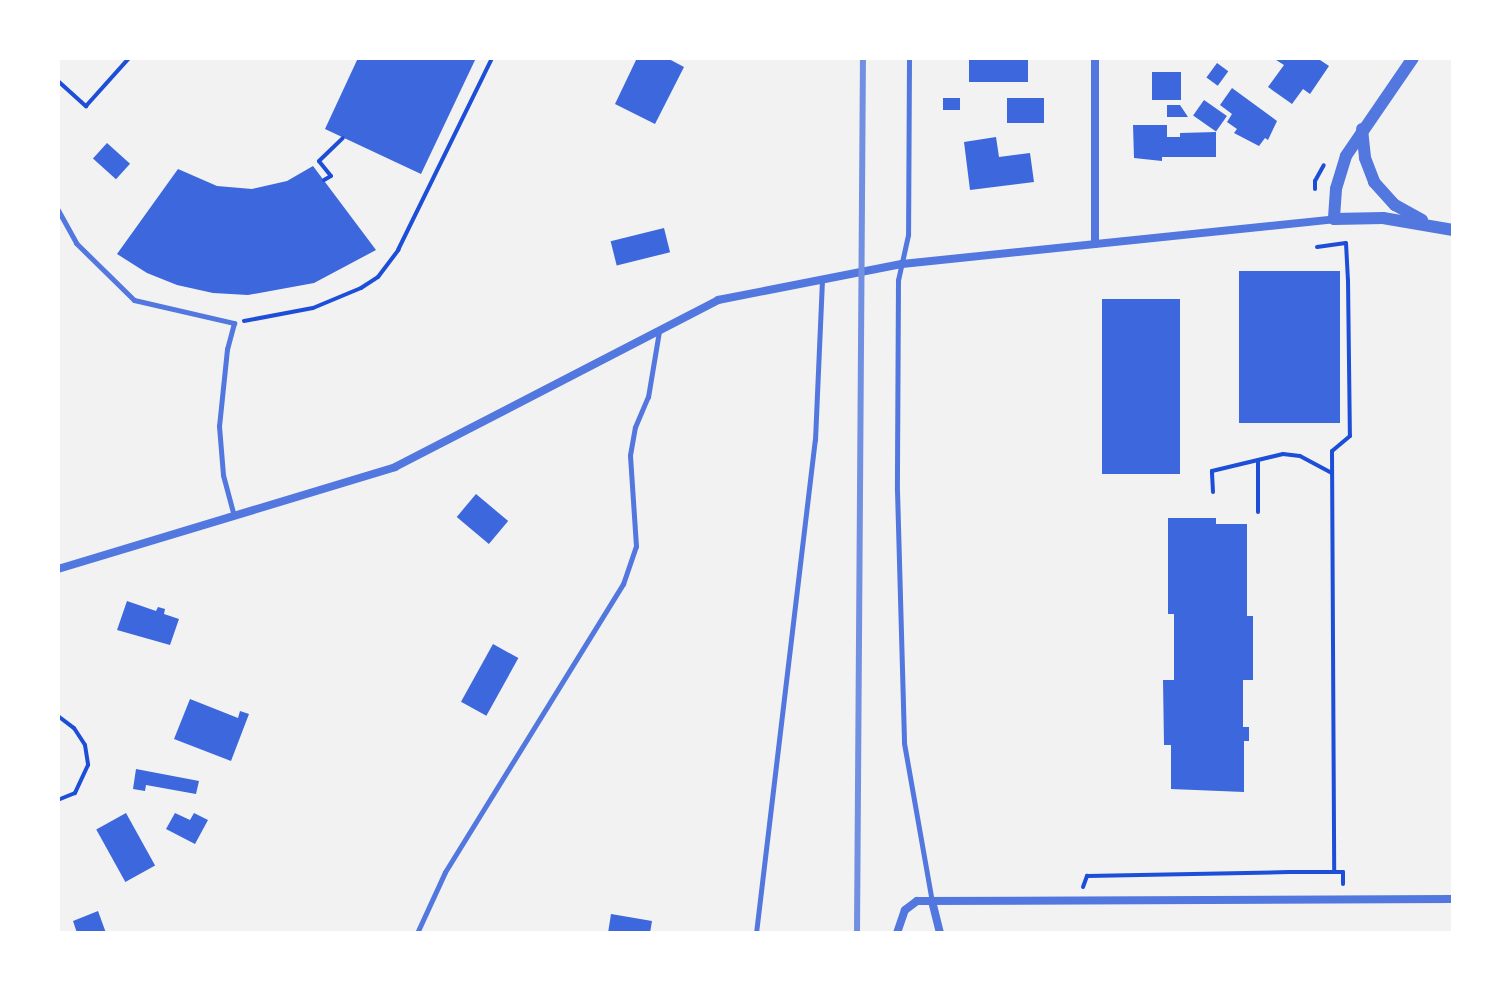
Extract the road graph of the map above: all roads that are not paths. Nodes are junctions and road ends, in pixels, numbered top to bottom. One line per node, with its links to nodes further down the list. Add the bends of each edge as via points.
1 (909, 58): 10 (lane, via 908,235)
2 (1095, 58): 9 (street)
3 (1413, 58): 4 (street)
4 (1362, 129): 6 (street, via 1339,177); 7 (street, via 1374,182 1395,205)
5 (58, 210): 13 (lane, via 76,243 134,300 234,323 220,415 223,475)
6 (1334, 219): 7 (street); 9 (street)
7 (1426, 223): 8 (street)
8 (1453, 230)
9 (1095, 244): 10 (street)
10 (902, 264): 11 (street); 16 (lane, via 897,490 904,743)
11 (822, 277): 12 (street, via 718,300); 18 (lane, via 815,440)
12 (660, 330): 13 (street, via 395,467); 17 (lane, via 630,455 636,546 623,584 445,872)
13 (233, 513): 14 (street)
14 (58, 569)
15 (1453, 899): 16 (street)
16 (932, 901): 19 (street, via 911,904); 20 (street)
17 (417, 933)
18 (756, 933)
19 (897, 933)
20 (940, 933)

